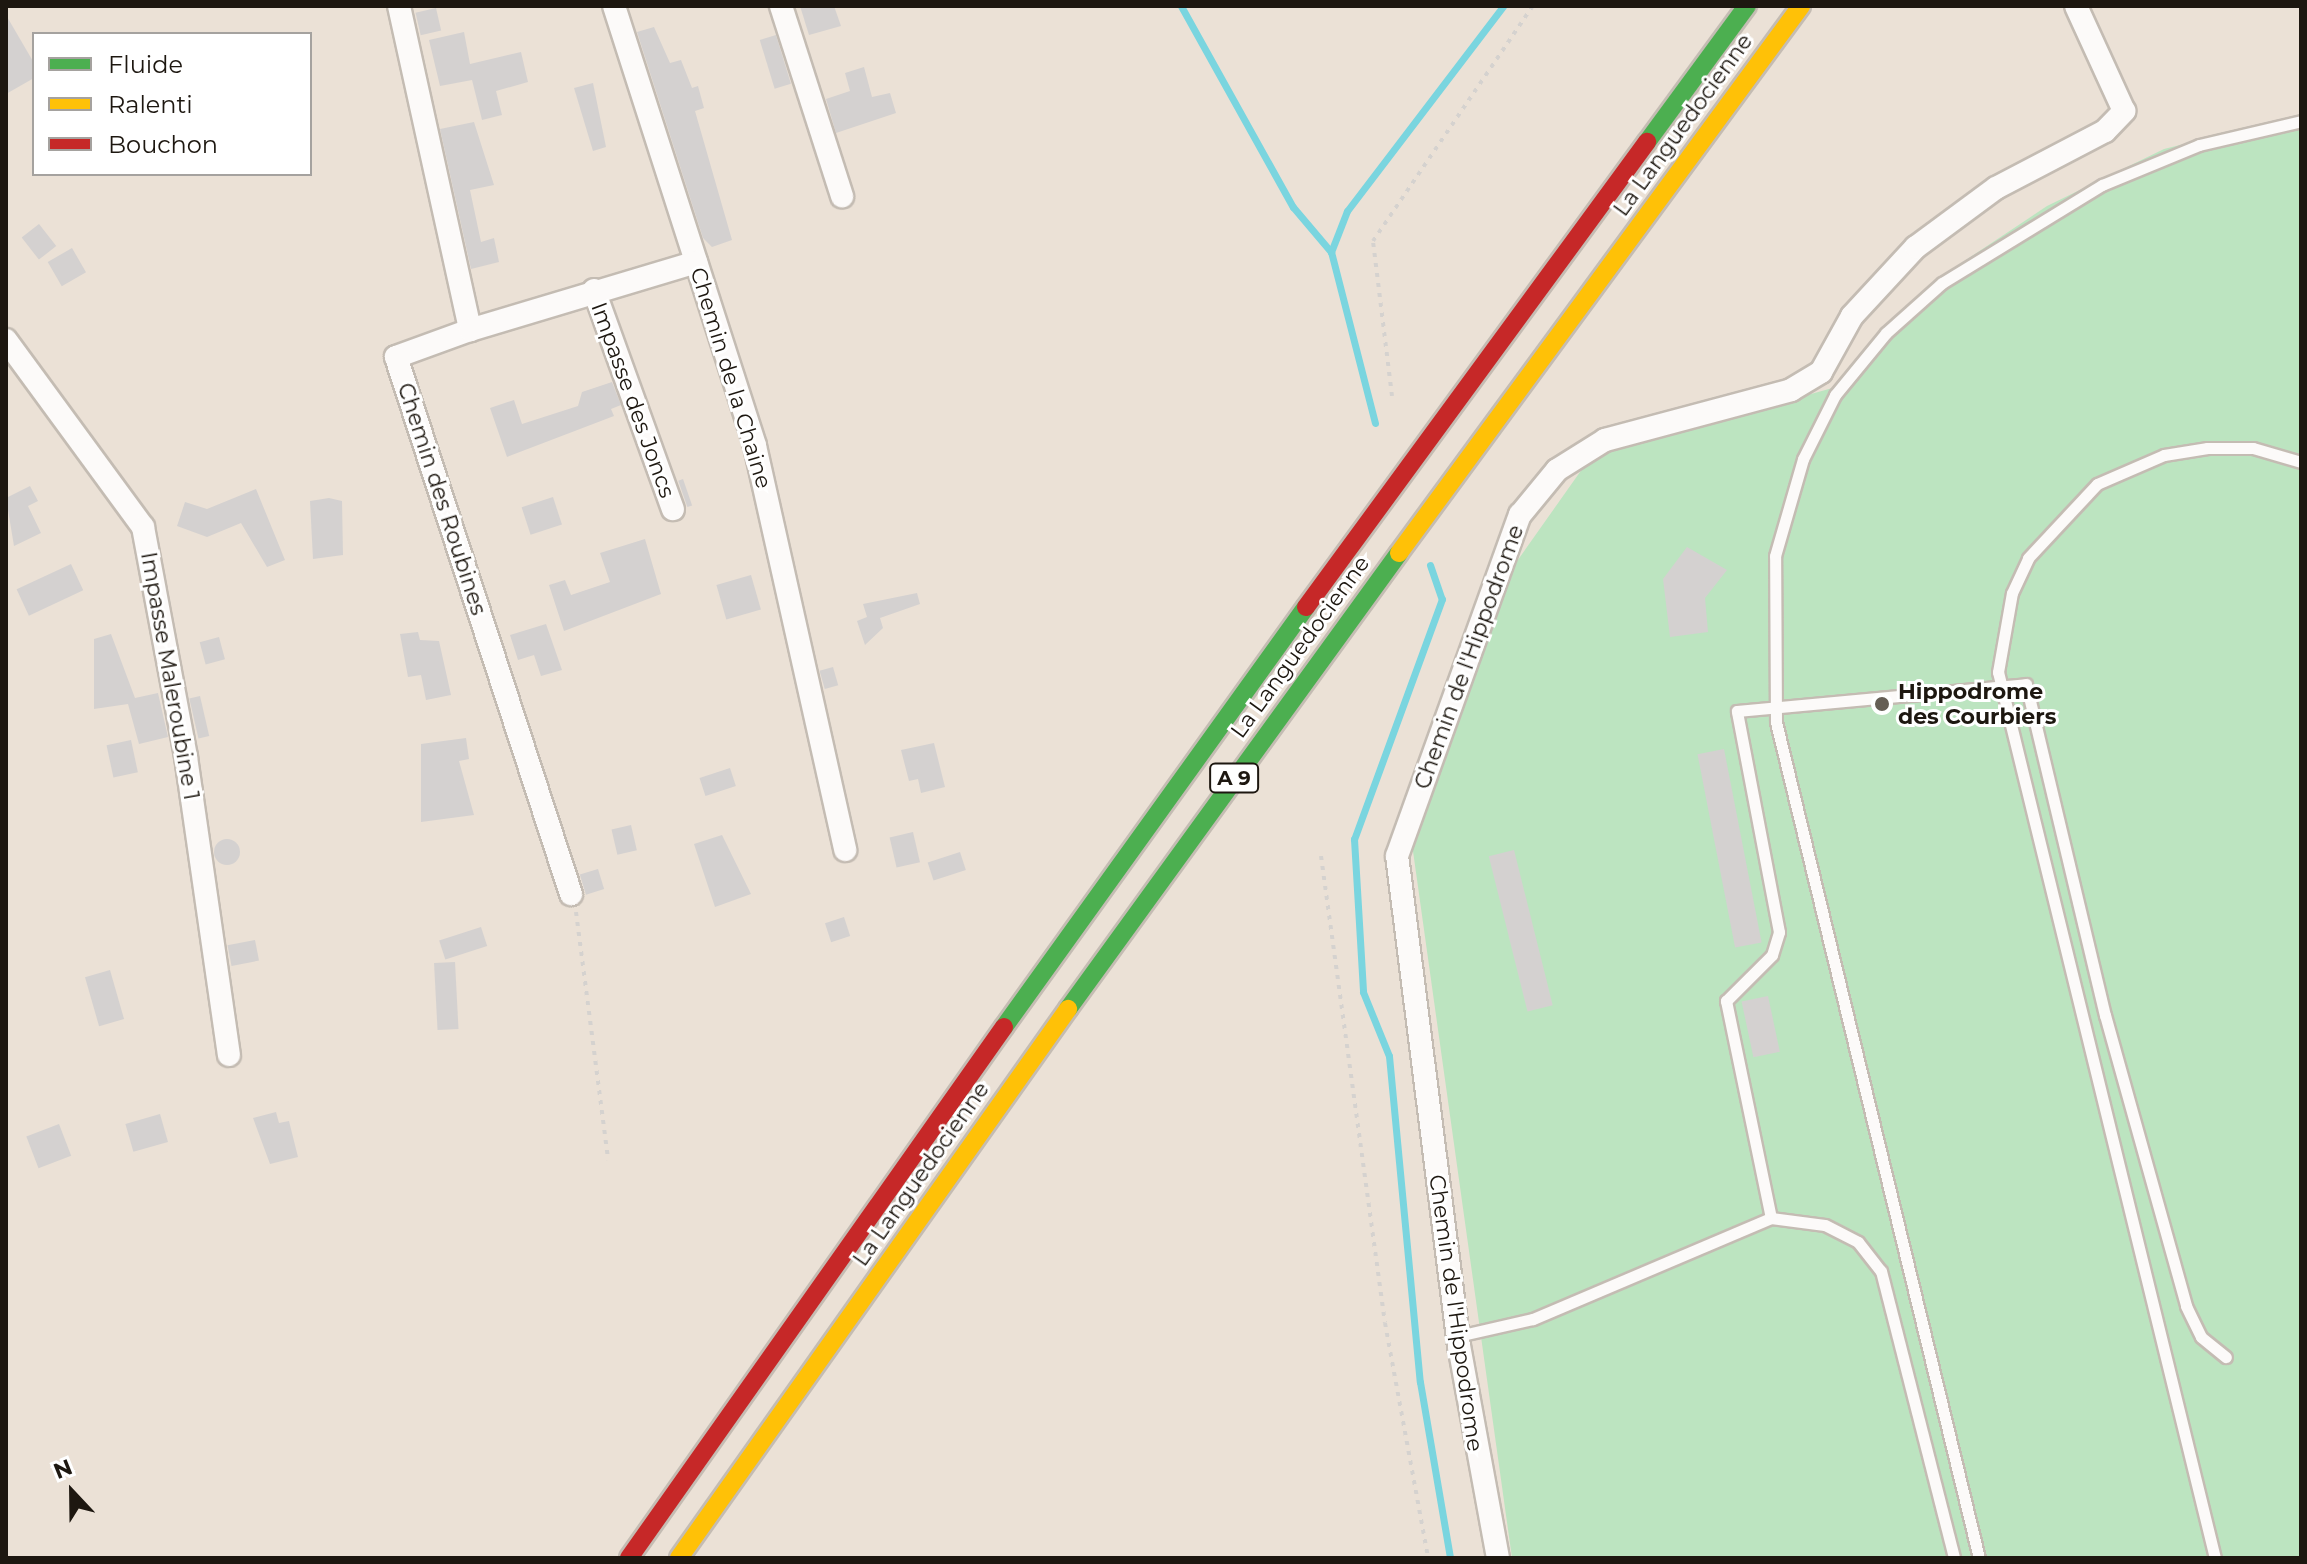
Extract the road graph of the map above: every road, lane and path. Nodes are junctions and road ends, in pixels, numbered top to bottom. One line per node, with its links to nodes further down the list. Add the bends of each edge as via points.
1 (399, 6): 12 (street)
2 (614, 6): 10 (street, Chemin de la Chaine)
3 (781, 6): 9 (street)
4 (1533, 6): 14 (path, via 1373,241)
5 (1747, 6): 27 (highway, La Languedocienne / A 9, via 1172,789)
6 (1801, 6): 28 (highway, La Languedocienne / A 9, via 1186,843)
7 (2076, 6): 25 (street, Chemin de l'Hippodrome, via 2124,111 2105,131 1996,188 1916,247 1852,316 1821,372 1791,390 1605,440 1557,470 1520,515 1397,856)
8 (2301, 121): 18 (lane, via 2199,145 2102,185 1942,283 1886,333 1835,395 1803,459 1775,556)
9 (842, 196)
10 (696, 262): 11 (street); 19 (street, Chemin de la Chaine, via 755,446)
11 (594, 290): 12 (street); 16 (street, Impasse des Joncs)
12 (470, 330): 21 (street, Chemin des Roubines, via 396,357)
13 (6, 340): 22 (street, Impasse Maleroubine 1, via 143,527 186,757)
14 (1392, 396)
15 (2301, 462): 17 (lane, via 2253,448 2207,448 2164,455 2097,484 2028,558 2003,635)
16 (673, 509)
17 (2000, 686): 18 (lane); 26 (lane, via 2026,684 2105,1015 2186,1306 2201,1337); 33 (lane)
18 (1773, 708): 24 (lane, via 1737,711 1779,932 1772,955 1726,1001); 32 (lane)
19 (845, 850)
20 (1321, 856): 29 (path, via 1385,1323)
21 (571, 894): 23 (path)
22 (229, 1055)
23 (608, 1160)
24 (1771, 1218): 25 (lane, via 1533,1319); 31 (lane, via 1825,1225 1858,1242 1881,1271)
25 (1458, 1336): 30 (street, Chemin de l'Hippodrome, via 1482,1501)
26 (2226, 1357)
27 (629, 1558)
28 (679, 1558)
29 (1428, 1558)
30 (1498, 1558)
31 (1954, 1558)
32 (1979, 1558)
33 (2215, 1558)

